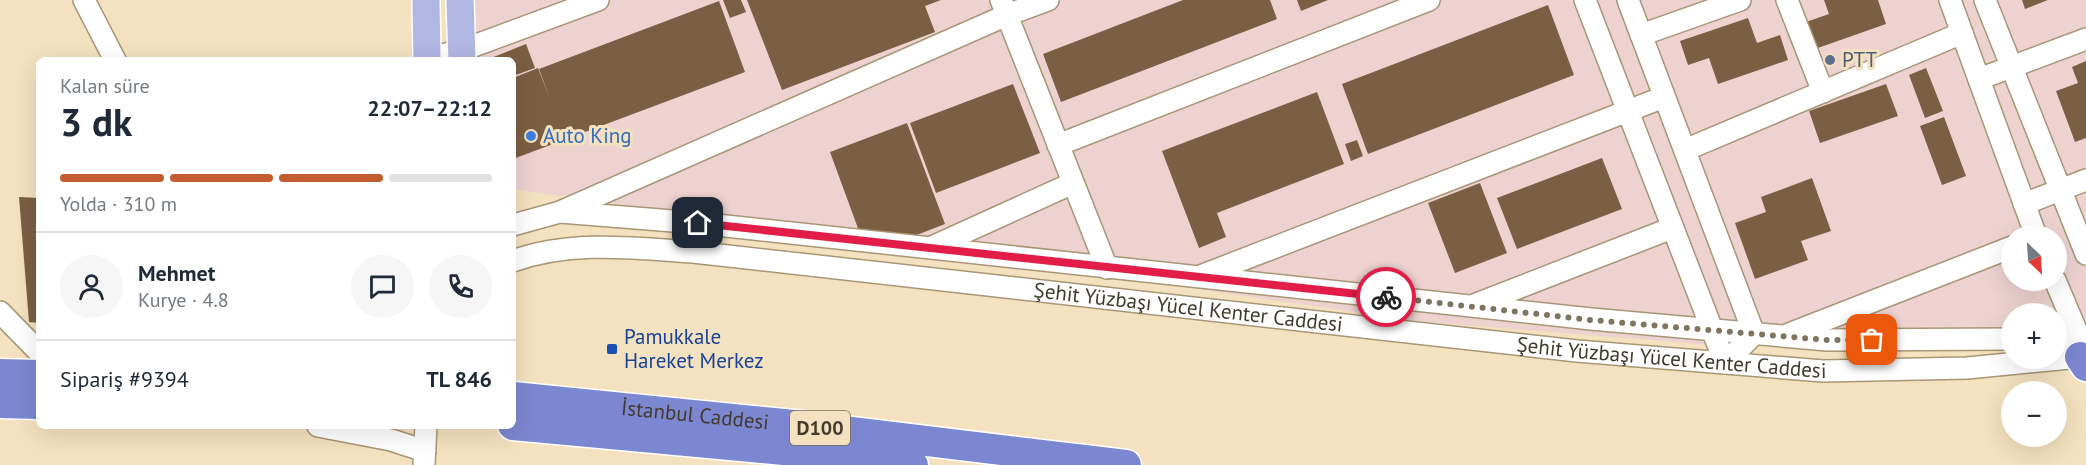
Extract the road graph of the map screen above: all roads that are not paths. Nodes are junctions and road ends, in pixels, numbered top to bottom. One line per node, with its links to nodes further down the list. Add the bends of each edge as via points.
1 (84, 0): 18 (street)
2 (426, 0): 19 (main road)
3 (460, 0): 17 (main road)
4 (598, 0): 17 (street)
5 (1048, 0): 13 (street)
6 (1429, 0): 25 (street)
7 (1585, 0): 24 (street)
8 (1628, 0): 15 (street)
9 (1740, 0): 15 (street)
10 (1787, 0): 22 (street)
11 (1950, 0): 14 (street)
12 (1985, 0): 20 (street)
13 (1004, 8): 25 (street); 31 (street)
14 (1962, 33): 21 (street); 22 (street)
15 (1641, 35): 23 (street)
16 (2086, 39): 20 (street)
17 (461, 56)
18 (113, 57)
19 (427, 57)
20 (2010, 67): 21 (street); 29 (street)
21 (1978, 79): 30 (street)
22 (1823, 92): 26 (street)
23 (1664, 97): 24 (street); 26 (street)
24 (1629, 111): 34 (street); 40 (street)
25 (1058, 144): 28 (street)
26 (1685, 150): 45 (street)
27 (2086, 180): 29 (street)
28 (1073, 183): 35 (street); 39 (street)
29 (2059, 189): 30 (street); 37 (street)
30 (2024, 204): 33 (street)
31 (560, 212): 32 (street); 35 (street, Şehit Yüzbaşı Yücel Kenter Caddesi)
32 (516, 224)
33 (2032, 225)
34 (1672, 228): 42 (street); 44 (street)
35 (930, 248): 39 (street, Şehit Yüzbaşı Yücel Kenter Caddesi)
36 (2001, 251): 46 (street)
37 (2086, 254)
38 (516, 260): 51 (street, Şehit Yüzbaşı Yücel Kenter Caddesi, via 596,246 693,252 1577,351)
39 (1107, 268): 40 (street, Şehit Yüzbaşı Yücel Kenter Caddesi)
40 (1198, 277): 42 (street, Şehit Yüzbaşı Yücel Kenter Caddesi)
41 (2059, 291): 50 (street)
42 (1470, 306): 44 (street, Şehit Yüzbaşı Yücel Kenter Caddesi)
43 (0, 312): 49 (street)
44 (1711, 330): 45 (street, Şehit Yüzbaşı Yücel Kenter Caddesi); 51 (street)
45 (1754, 334): 46 (street, Şehit Yüzbaşı Yücel Kenter Caddesi); 51 (street)
46 (1782, 336): 47 (street, Şehit Yüzbaşı Yücel Kenter Caddesi, via 1827,340)
47 (2001, 339)
48 (2067, 343): 50 (street)
49 (36, 349)
50 (2083, 351): 51 (street, Şehit Yüzbaşı Yücel Kenter Caddesi, via 1967,368 1822,371)
51 (1725, 363)
52 (0, 374): 53 (highway)
53 (36, 375)
54 (520, 395): 62 (highway, İstanbul Caddesi / D100)
55 (0, 403): 56 (highway)
56 (36, 404)
57 (516, 425): 61 (highway, İstanbul Caddesi)
58 (334, 429): 60 (street, via 391,440)
59 (426, 429): 60 (street)
60 (424, 458)
61 (913, 465)
62 (1126, 465)

